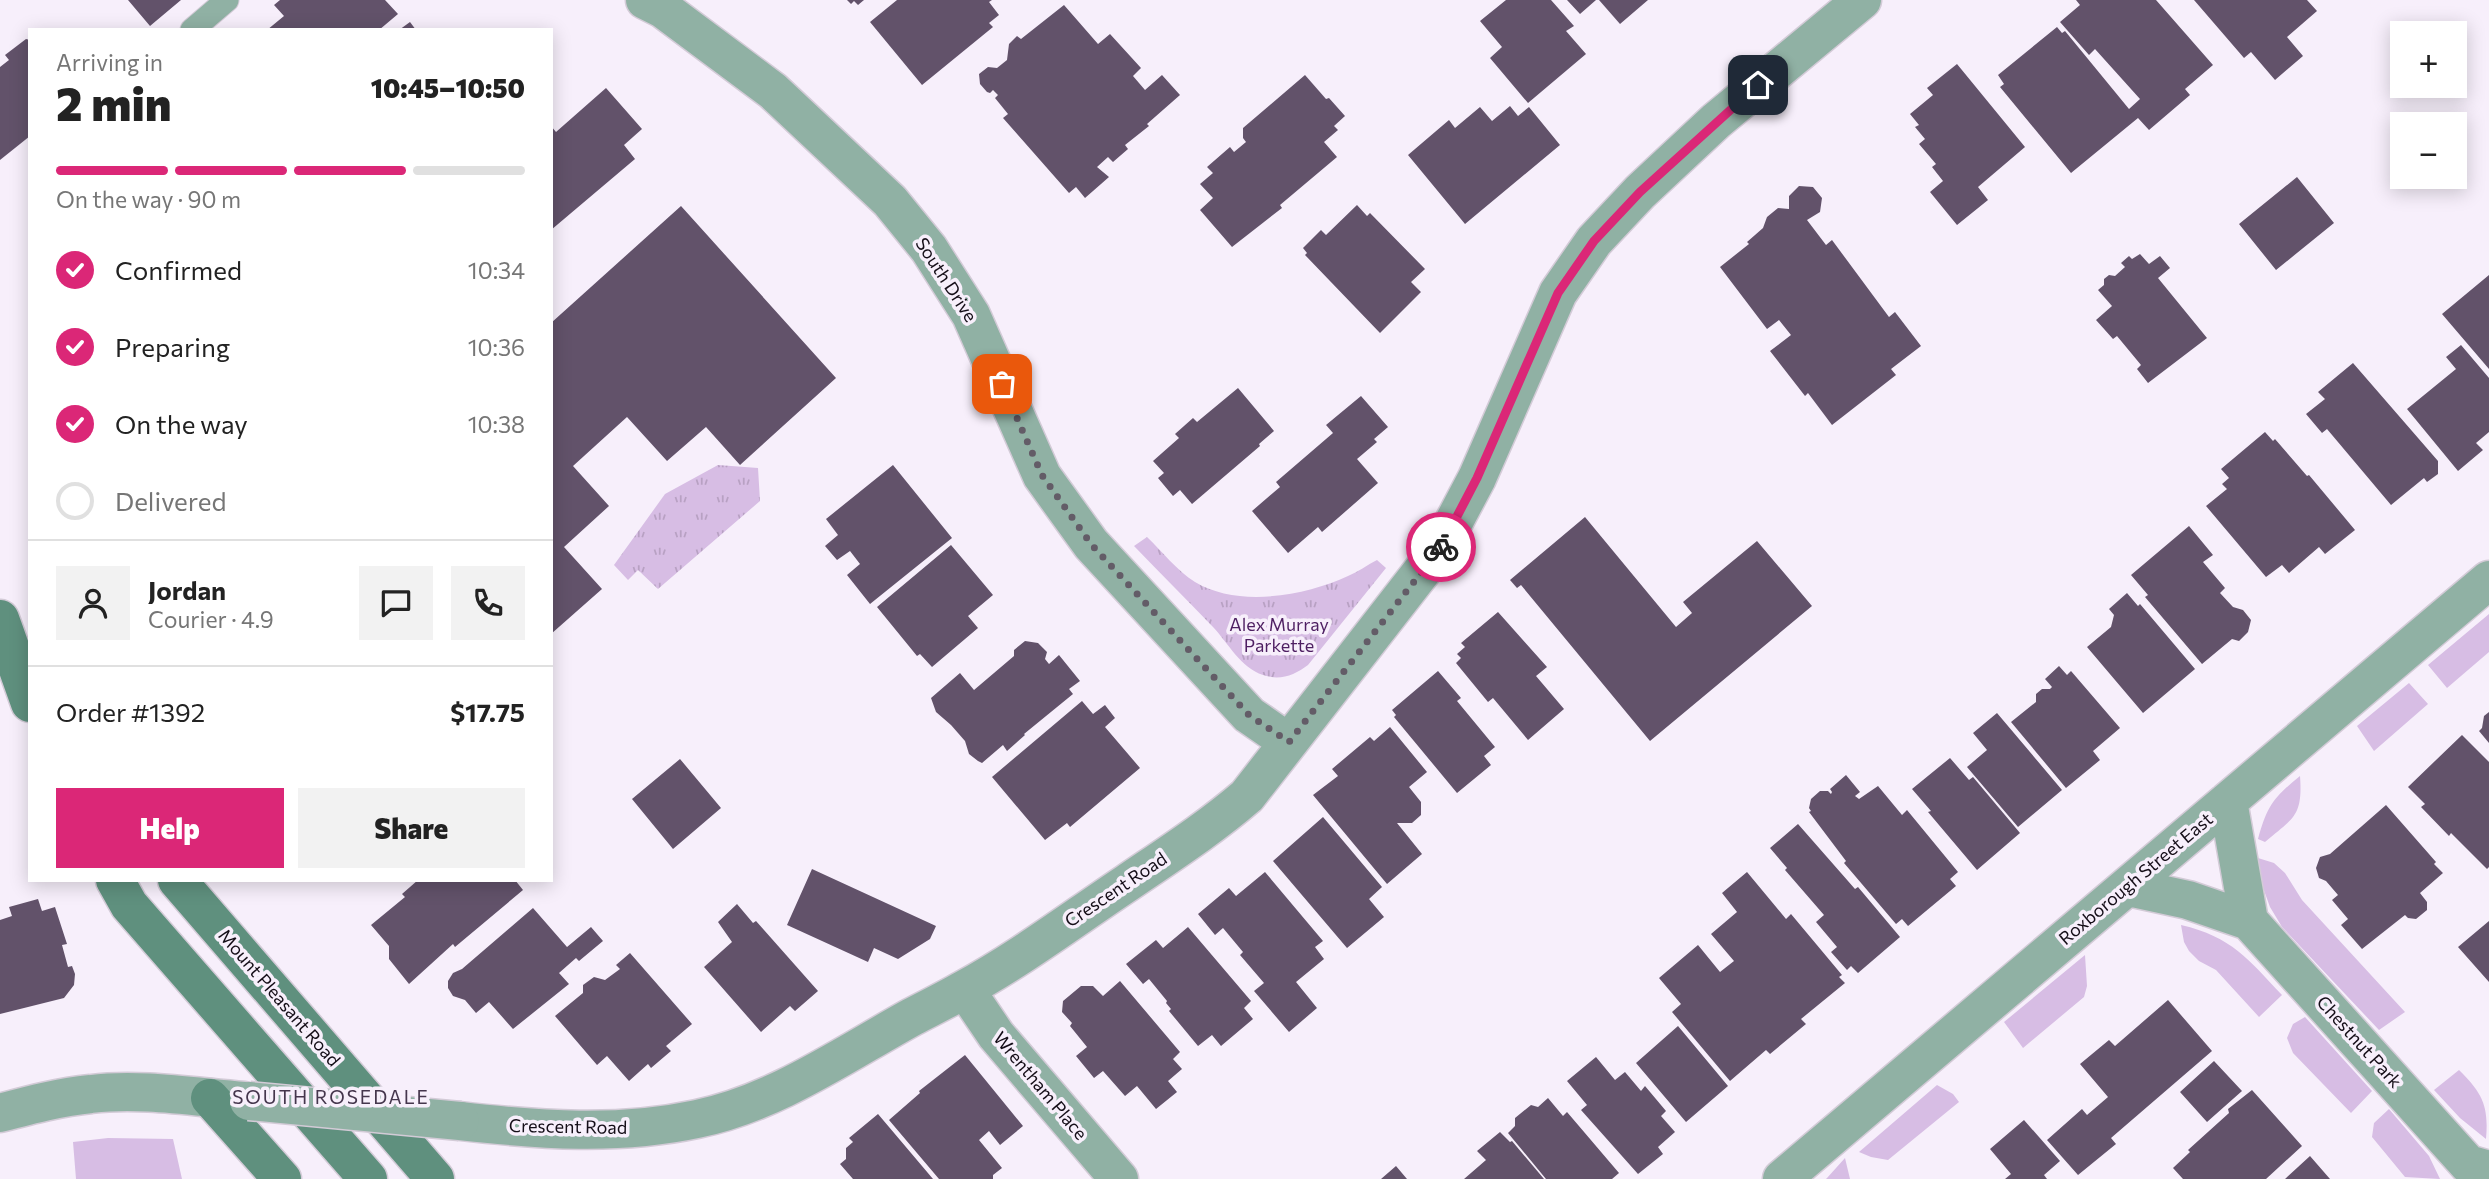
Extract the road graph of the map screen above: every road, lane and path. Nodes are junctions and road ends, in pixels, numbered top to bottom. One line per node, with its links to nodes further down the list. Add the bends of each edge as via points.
1 (227, 0): 4 (lane)
2 (645, 0): 9 (street, South Drive, via 773,91 890,201 929,249 971,315 1042,475 1091,544 1249,715)
3 (1862, 0): 9 (street, Crescent Road, via 1716,121 1594,241 1558,293 1477,478 1440,548)
4 (194, 28)
5 (2489, 580): 10 (street, Roxborough Street East)
6 (3, 625): 7 (main road); 8 (main road)
7 (28, 664)
8 (28, 697)
9 (1289, 742): 15 (street, Crescent Road, via 1247,796 1223,816)
10 (2228, 801): 13 (street, Roxborough Street East); 14 (street)
11 (116, 882): 21 (main road, via 129,905)
12 (179, 882): 22 (main road, Mount Pleasant Road)
13 (2127, 887): 14 (street, Chestnut Park, via 2188,900); 19 (street, Roxborough Street East)
14 (2249, 921): 18 (street, Chestnut Park)
15 (965, 989): 16 (street, Crescent Road, bridge, via 778,1090 699,1119 653,1127 560,1130); 23 (street, Wrentham Place, via 996,1035)
16 (210, 1098): 17 (street, Crescent Road, via 92,1094); 20 (main road)
17 (0, 1113)
18 (2476, 1171)
19 (1786, 1177)
20 (282, 1179)
21 (368, 1179)
22 (435, 1179)
23 (1119, 1179)

